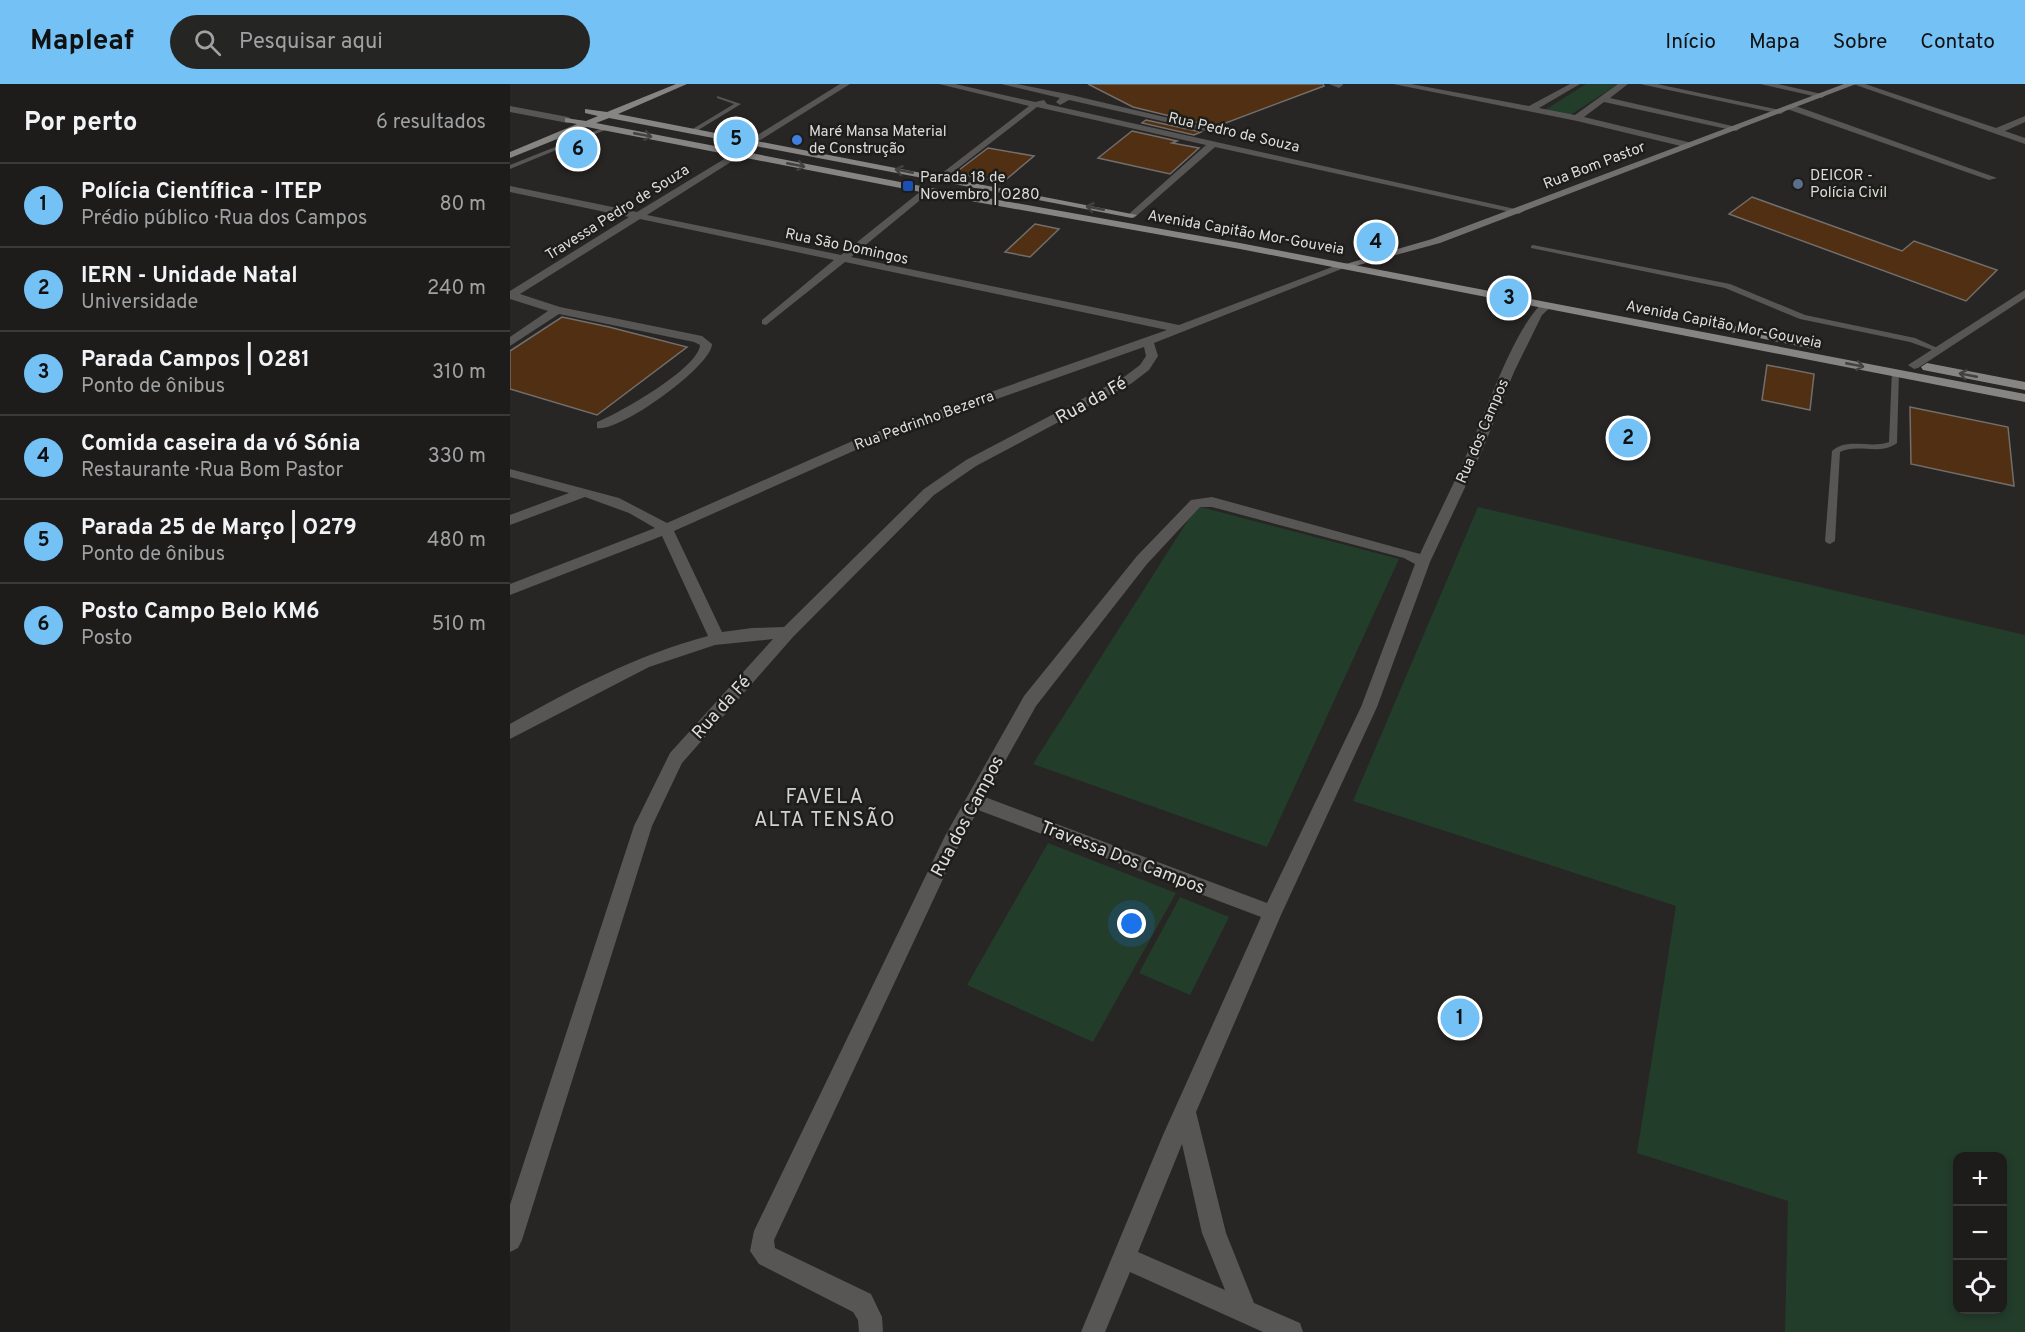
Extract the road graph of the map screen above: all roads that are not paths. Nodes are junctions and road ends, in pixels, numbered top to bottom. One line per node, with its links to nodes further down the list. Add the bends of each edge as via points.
1 (658, 84): 14 (main road)
2 (683, 84): 25 (main road)
3 (846, 84): 36 (street)
4 (943, 84): 19 (street, Rua Pedro de Souza)
5 (1005, 84): 17 (street)
6 (1397, 84): 21 (street)
7 (1576, 84): 21 (street)
8 (1624, 84): 16 (street)
9 (1644, 84): 22 (street)
10 (1764, 84): 13 (street)
11 (1852, 84): 13 (main road, Rua Bom Pastor)
12 (1857, 84): 34 (street)
13 (1822, 95): 22 (main road, Rua Bom Pastor)
14 (627, 96)
15 (719, 97): 32 (lane, via 738,104)
16 (1600, 99): 26 (street); 31 (street)
17 (1063, 100): 19 (street); 24 (street); 33 (street)
18 (606, 103): 23 (main road)
19 (1036, 104): 24 (street, Rua Pedro de Souza); 43 (street)
20 (510, 109): 28 (street)
21 (1531, 109): 26 (street)
22 (1785, 109): 31 (main road, Rua Bom Pastor); 44 (street)
23 (588, 111): 25 (main road, Avenida Capitão Mor-Gouveia); 28 (main road)
24 (1077, 113): 37 (street, Rua Pedro de Souza)
25 (608, 115): 29 (main road); 32 (main road, Avenida Capitão Mor-Gouveia)
26 (1577, 118): 38 (street)
27 (2025, 119): 34 (street)
28 (568, 120): 29 (main road, Avenida Capitão Mor-Gouveia); 39 (main road)
29 (586, 124): 30 (main road, Avenida Capitão Mor-Gouveia); 41 (main road)
30 (607, 128): 40 (main road, Avenida Capitão Mor-Gouveia, one-way to 40); 42 (lane)
31 (1736, 128): 38 (main road, Rua Bom Pastor)
32 (693, 131): 36 (main road, Avenida Capitão Mor-Gouveia)
33 (1219, 131)
34 (1997, 131): 35 (street)
35 (2025, 141)
36 (751, 142): 43 (main road, Avenida Capitão Mor-Gouveia, one-way to 36)
37 (1214, 143): 47 (street, Rua Pedro de Souza); 48 (street)
38 (1689, 145): 47 (main road, Rua Bom Pastor)
39 (510, 147)
40 (739, 153): 46 (main road, Avenida Capitão Mor-Gouveia, one-way to 46); 49 (street, Travessa Pedro de Souza)
41 (510, 155)
42 (510, 167)
43 (940, 178): 48 (main road, Avenida Capitão Mor-Gouveia, one-way to 43)
44 (1992, 178)
45 (510, 189): 49 (street, Rua São Domingos)
46 (926, 190): 51 (street); 53 (main road, Avenida Capitão Mor-Gouveia)
47 (1519, 211): 52 (main road, Rua Bom Pastor, via 1417,248)
48 (1134, 215): 52 (main road, Avenida Capitão Mor-Gouveia)
49 (639, 217): 51 (street, Rua São Domingos); 55 (street, Travessa Pedro de Souza)
50 (1533, 247): 63 (lane, via 1727,286 1803,316 1912,340)
51 (840, 260): 58 (street); 59 (street, Rua São Domingos)
52 (1367, 260): 53 (main road, Rua Bom Pastor); 60 (main road, Avenida Capitão Mor-Gouveia)
53 (1344, 266): 56 (main road, Avenida Capitão Mor-Gouveia); 59 (street, Rua Pedrinho Bezerra)
54 (2025, 293): 63 (street)
55 (510, 295): 57 (street)
56 (1548, 304): 60 (main road, Avenida Capitão Mor-Gouveia); 74 (street, Rua dos Campos, via 1537,313 1508,372)
57 (557, 310): 61 (street); 68 (street, via 698,339 707,347 695,363 627,415)
58 (765, 322)
59 (1179, 329): 62 (street, Rua Pedrinho Bezerra)
60 (1755, 339): 64 (main road, Avenida Capitão Mor-Gouveia); 65 (main road, Avenida Capitão Mor-Gouveia, one-way to 65)
61 (510, 342)
62 (1146, 342): 72 (street, Rua Pedrinho Bezerra, via 861,442); 76 (street, Rua da Fé, via 1152,356 1145,368 1128,380 971,463 929,492)
63 (1938, 350): 64 (street)
64 (1914, 364): 66 (main road, Avenida Capitão Mor-Gouveia, one-way to 64)
65 (1895, 372): 67 (main road, Avenida Capitão Mor-Gouveia); 73 (lane, via 1893,443 1878,447 1852,445 1836,451)
66 (2025, 386)
67 (2025, 398)
68 (603, 425)
69 (510, 473): 70 (street)
70 (582, 493): 71 (street); 72 (street, via 638,512)
71 (510, 520)
72 (666, 529): 75 (street, Rua Pedrinho Bezerra); 77 (street)
73 (1830, 541)
74 (1423, 562): 79 (street, Rua dos Campos, via 1408,554 1281,519 1212,502 1194,504 1134,568 1030,700); 80 (street, Rua dos Campos, via 1368,707)
75 (510, 590)
76 (788, 633): 77 (street); 82 (street, Rua da Fé, via 676,758 647,817)
77 (717, 638): 78 (street, via 603,681)
78 (510, 732)
79 (975, 801): 80 (street, Travessa Dos Campos); 85 (street, Rua dos Campos, via 951,842 762,1239 762,1251 767,1256 862,1303 870,1317)
80 (1272, 913): 81 (street, Rua dos Campos)
81 (1185, 1112): 83 (street, Rua dos Campos); 84 (street, via 1214,1233)
82 (510, 1240)
83 (1125, 1258): 84 (street); 86 (street, Rua dos Campos)
84 (1245, 1311): 87 (street)
85 (871, 1332)
86 (1093, 1332)
87 (1291, 1332)

